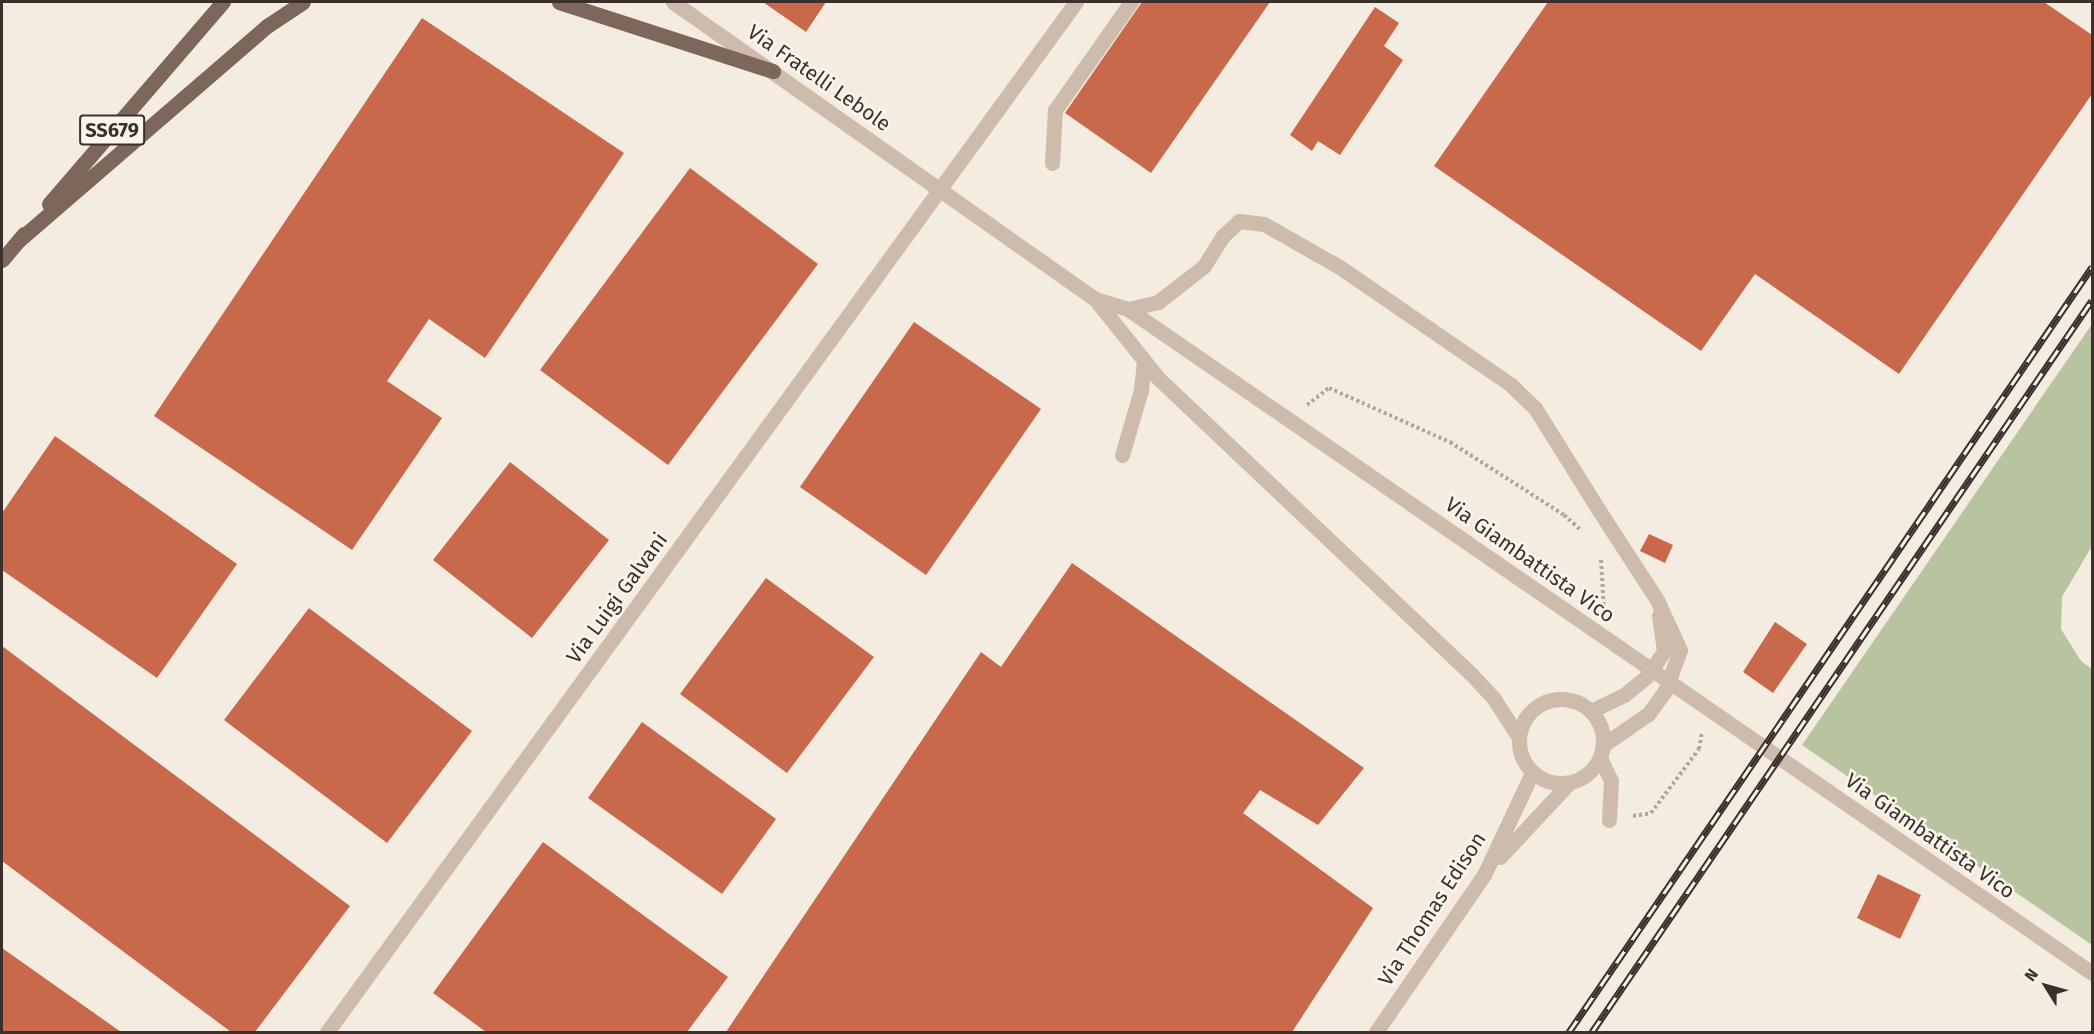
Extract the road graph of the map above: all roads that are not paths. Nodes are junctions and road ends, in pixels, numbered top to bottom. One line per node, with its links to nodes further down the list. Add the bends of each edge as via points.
1 (223, 2): 10 (main road, SS679)
2 (303, 2): 10 (main road, via 267,26)
3 (559, 2): 7 (main road)
4 (673, 2): 7 (street, Via Fratelli Lebole)
5 (1076, 2): 9 (street, Via Luigi Galvani)
6 (1126, 4): 8 (street, via 1055,110)
7 (773, 71): 9 (street, Via Fratelli Lebole)
8 (1052, 163)
9 (941, 189): 12 (street, Via Giambattista Vico); 25 (street, Via Luigi Galvani)
10 (19, 240): 11 (main road, SS679)
11 (2, 260)
12 (1095, 299): 13 (street, Via Giambattista Vico); 14 (street)
13 (1128, 309): 16 (street, via 1158,302 1204,266 1223,236 1239,222 1264,224 1341,268 1510,385 1535,408); 24 (street, Via Giambattista Vico)
14 (1144, 361): 15 (street, via 1141,390); 18 (street, via 1472,675)
15 (1122, 455)
16 (1657, 600): 17 (street, via 1664,651 1639,685); 19 (street, via 1680,650 1665,691 1648,714)
17 (1591, 711): 18 (street, via 1573,700 1544,702 1531,710); 19 (street, via 1602,731)
18 (1518, 736): 20 (street, via 1519,750)
19 (1602, 752): 21 (street, via 1582,778); 22 (street, via 1611,781)
20 (1532, 773): 21 (street, via 1544,780); 23 (street, Via Thomas Edison)
21 (1569, 783): 23 (street)
22 (1609, 820)
23 (1484, 875): 26 (street, Via Thomas Edison)
24 (2092, 973)
25 (327, 1032)
26 (1376, 1032)

